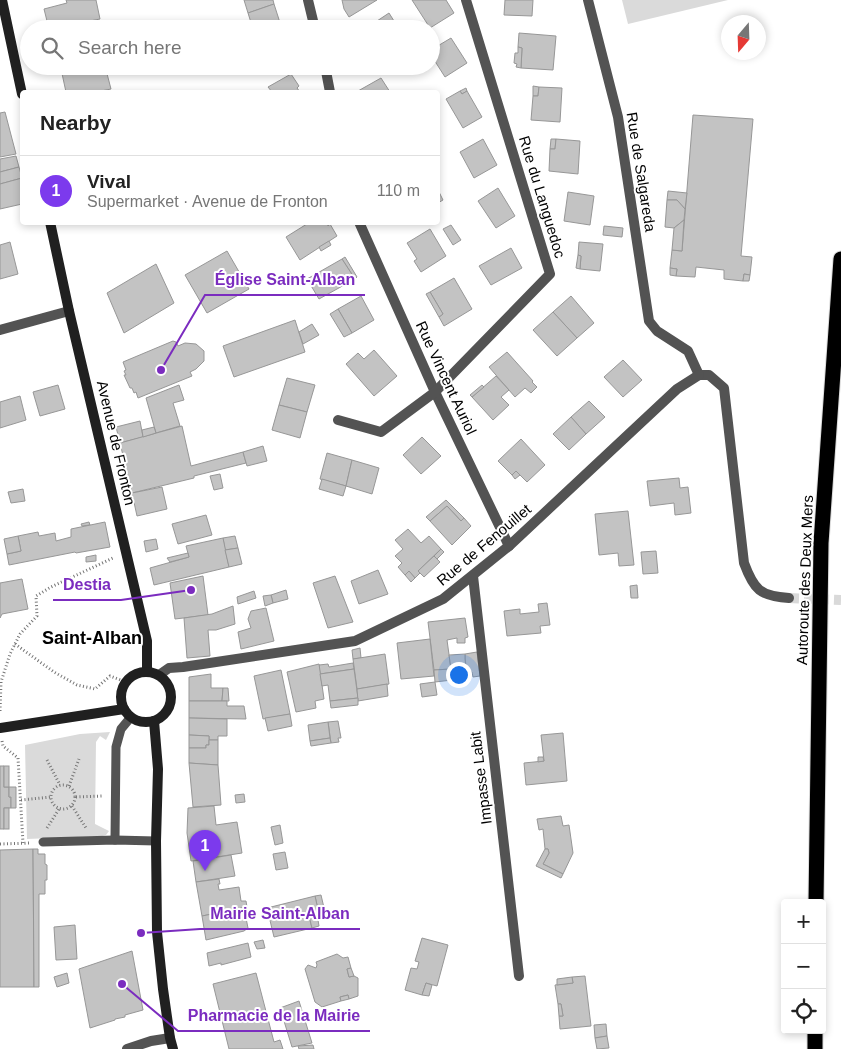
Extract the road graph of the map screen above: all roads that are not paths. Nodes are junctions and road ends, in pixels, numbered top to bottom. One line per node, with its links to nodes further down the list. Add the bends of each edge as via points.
1 (2, 0): 7 (main road)
2 (308, 0): 5 (street)
3 (466, 0): 15 (street, Rue du Languedoc, via 550,274)
4 (588, 0): 14 (street, Rue de Salgareda, via 618,117 649,321 657,331 688,351)
5 (313, 20)
6 (327, 75): 8 (street)
7 (21, 90)
8 (330, 90)
9 (51, 225): 12 (main road, Avenue de Fronton)
10 (360, 225): 15 (street, Rue Vincent Auriol)
11 (841, 259): 28 (highway, Autoroute des Deux Mers, via 821,543)
12 (69, 311): 13 (street); 20 (main road, Avenue de Fronton, via 147,641)
13 (0, 330)
14 (699, 375): 17 (street, Rue de Fenouillet, via 677,389); 19 (street, via 709,376 724,388 744,563 750,580 761,593)
15 (435, 392): 16 (street, via 381,432); 17 (street, Rue Vincent Auriol)
16 (338, 420)
17 (510, 546): 18 (street, Rue de Fenouillet)
18 (473, 576): 21 (street, Rue de Fenouillet, via 443,599 355,641 169,668); 29 (street, Impasse Labit)
19 (789, 598)
20 (147, 672): 21 (main road); 22 (main road, via 126,682 122,700)
21 (159, 675): 23 (main road, via 168,683 170,706)
22 (128, 713): 23 (main road, via 142,722); 24 (main road); 25 (lane, via 116,747)
23 (154, 721): 26 (main road, via 158,769)
24 (0, 728)
25 (115, 840): 26 (lane); 27 (lane)
26 (156, 841): 31 (main road, via 157,932)
27 (43, 842)
28 (816, 899)
29 (519, 976)
30 (815, 1034): 34 (highway)
31 (170, 1038): 32 (street); 33 (main road)
32 (127, 1049)
33 (174, 1049)
34 (814, 1049)

